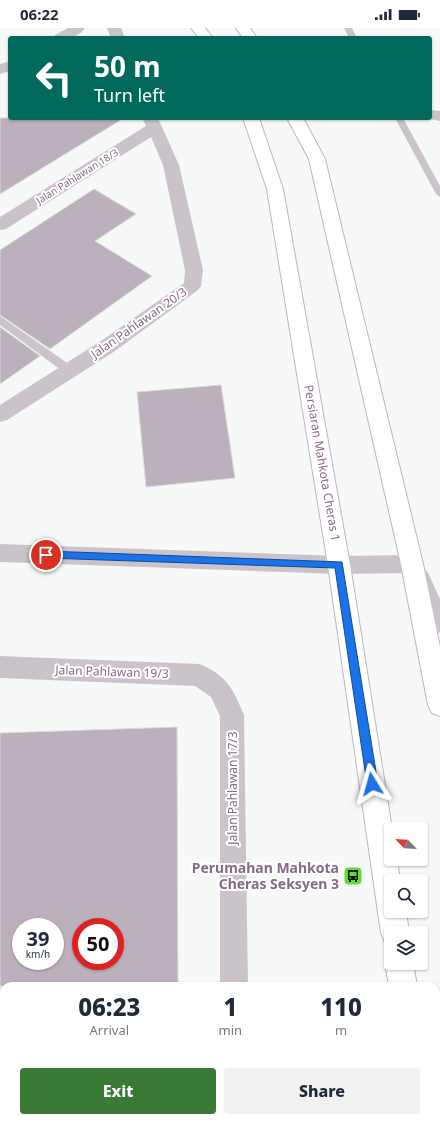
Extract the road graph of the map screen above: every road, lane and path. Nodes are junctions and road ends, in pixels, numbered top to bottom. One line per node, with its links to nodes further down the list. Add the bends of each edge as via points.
1 (78, 28): 3 (street)
2 (198, 28): 4 (main road)
3 (64, 36)
4 (204, 36)
5 (252, 120): 16 (main road, Persiaran Mahkota Cheras 1, via 275,189)
6 (296, 120): 15 (main road, via 317,159)
7 (400, 120): 9 (lane)
8 (152, 123): 10 (street, Jalan Pahlawan 18/3); 12 (street, Jalan Pahlawan 20/3, via 171,165 194,270 192,286 108,346)
9 (440, 194)
10 (0, 225)
11 (0, 320): 12 (lane)
12 (68, 370): 13 (street, Jalan Pahlawan 20/3)
13 (0, 415)
14 (0, 553): 16 (street)
15 (412, 564): 16 (street); 17 (street); 20 (main road)
16 (339, 565): 21 (main road, Persiaran Mahkota Cheras 1)
17 (440, 623)
18 (0, 668): 19 (street, Jalan Pahlawan 19/3, via 199,675)
19 (219, 689): 23 (street, Jalan Pahlawan 17/3, via 232,715)
20 (440, 705)
21 (386, 874)
22 (400, 970): 24 (main road)
23 (234, 982)
24 (402, 982)

